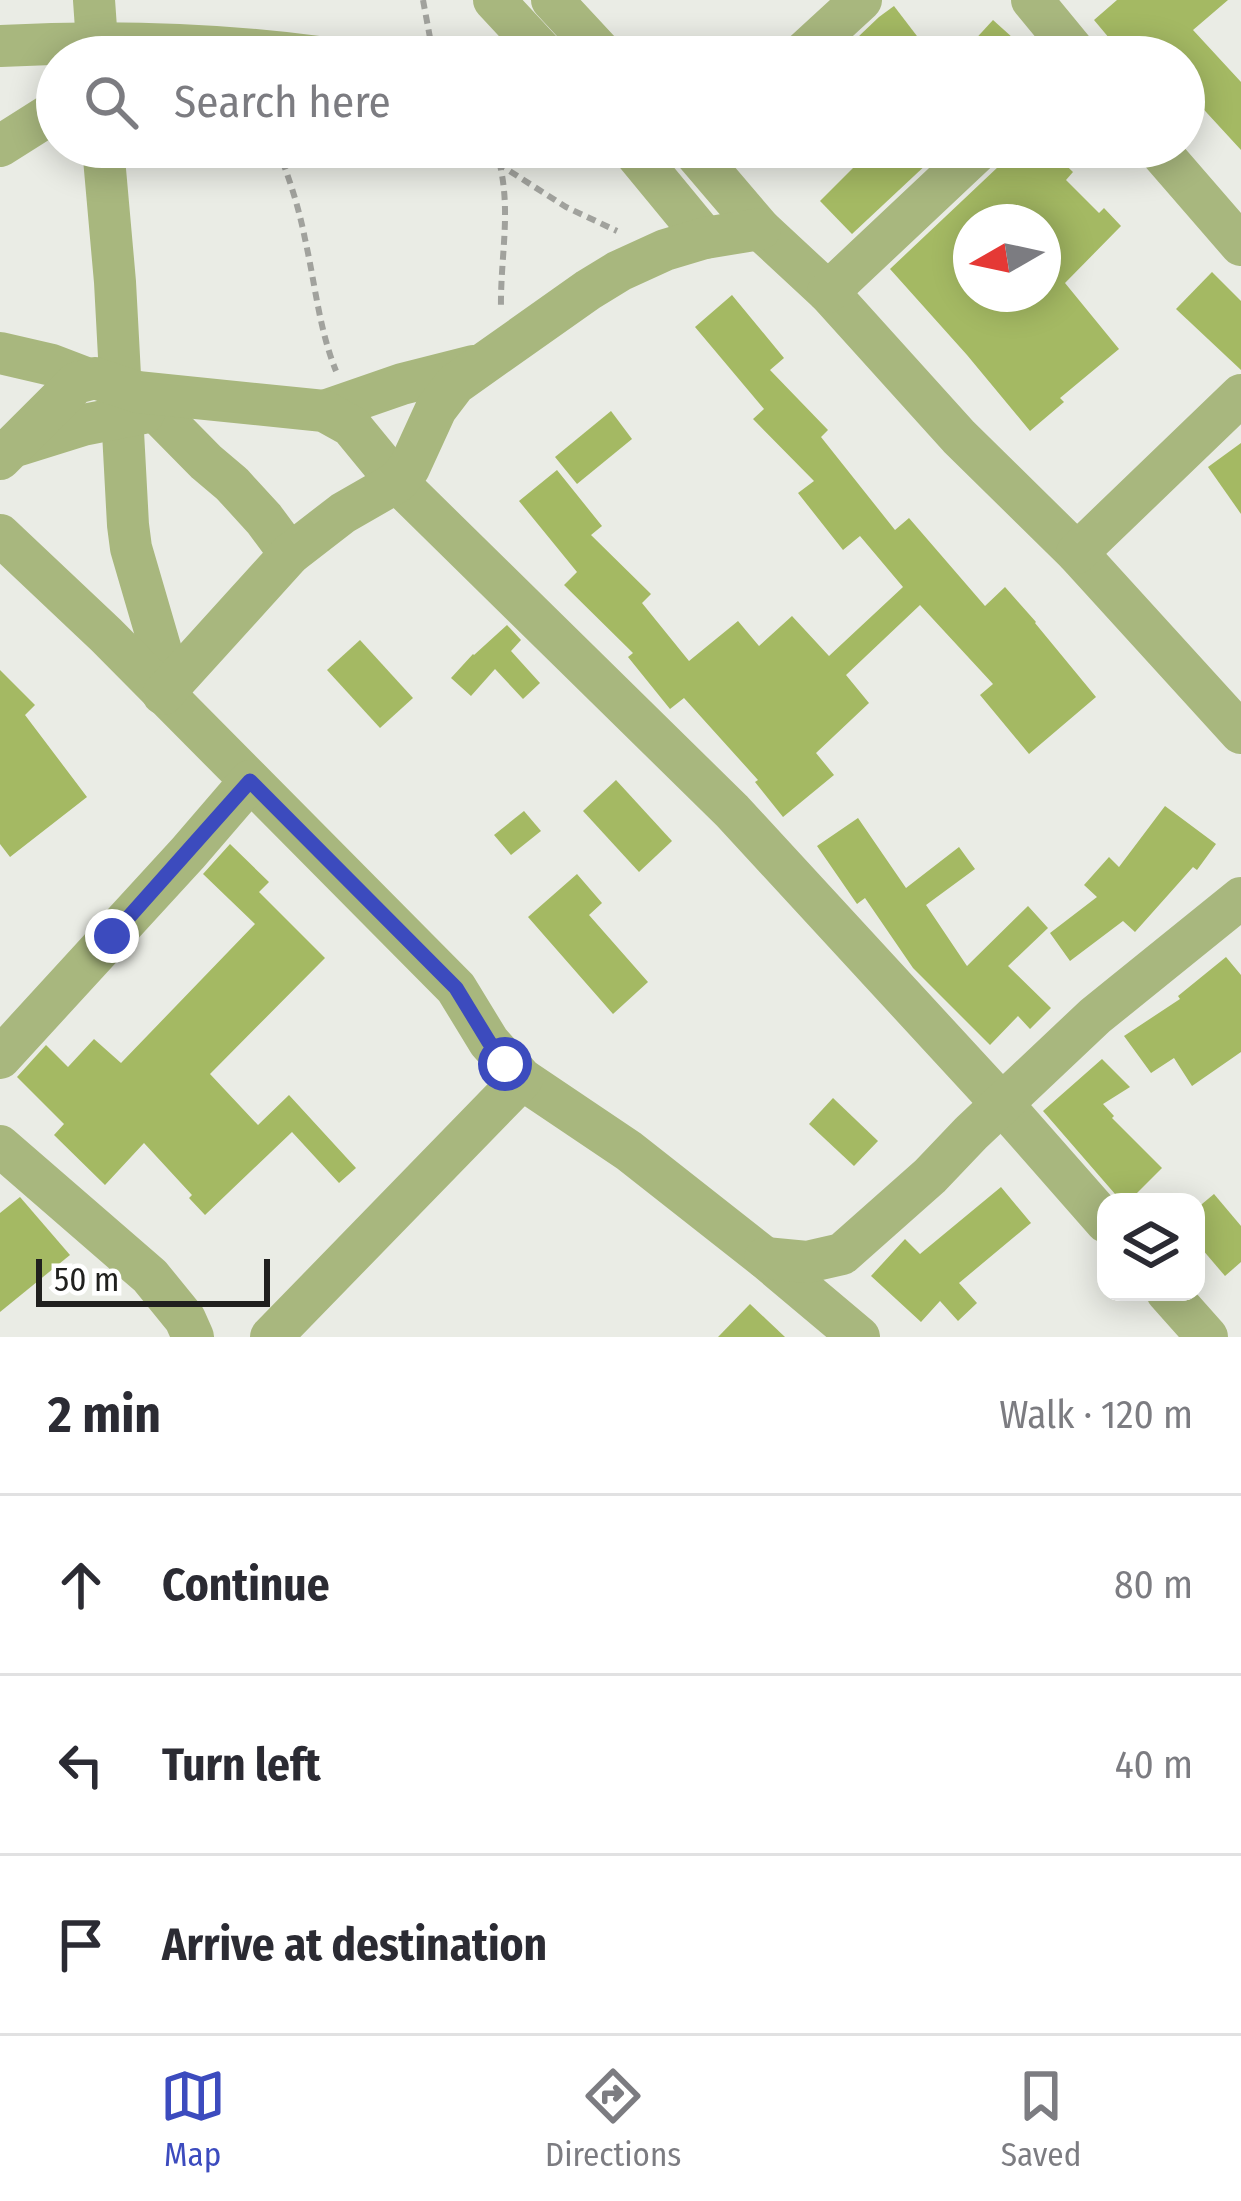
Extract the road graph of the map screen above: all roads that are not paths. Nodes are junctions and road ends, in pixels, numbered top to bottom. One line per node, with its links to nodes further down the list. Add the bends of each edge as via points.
1 (494, 0): 5 (street)
2 (552, 0): 6 (street)
3 (861, 0): 7 (street)
4 (1032, 0): 8 (street)
5 (528, 36)
6 (585, 36)
7 (822, 36)
8 (1060, 36)
9 (36, 41): 10 (street)
10 (0, 46)
11 (36, 123): 12 (street)
12 (0, 146)
13 (105, 168): 25 (street)
14 (642, 168): 19 (street)
15 (710, 168): 18 (street)
16 (960, 168): 21 (street)
17 (1174, 168): 20 (street)
18 (760, 229): 19 (street); 21 (street)
19 (685, 244): 23 (street, via 619,271)
20 (1241, 245)
21 (828, 292): 32 (street)
22 (0, 353): 25 (street, via 52,365)
23 (495, 356): 26 (street); 28 (street, via 446,394)
24 (1241, 395): 32 (street)
25 (124, 397): 26 (street); 27 (street, via 76,382); 30 (street); 31 (street, via 232,484)
26 (337, 407): 28 (street)
27 (6, 453)
28 (397, 482): 31 (street); 40 (street, via 732,811)
29 (0, 535): 33 (street)
30 (131, 548): 33 (street); 34 (street)
31 (290, 554): 34 (street)
32 (1077, 554): 35 (street)
33 (106, 635): 34 (street)
34 (167, 690): 36 (street)
35 (1241, 733)
36 (250, 781): 38 (street); 39 (street, via 456,988)
37 (1241, 898): 40 (street, via 1095,1016)
38 (0, 1058)
39 (522, 1079): 44 (street); 48 (street)
40 (1004, 1105): 42 (street); 43 (street)
41 (0, 1146): 47 (street, via 150,1276)
42 (1097, 1212)
43 (842, 1254): 44 (street, via 807,1262); 46 (street, via 835,1284)
44 (765, 1258): 46 (street)
45 (1175, 1301): 49 (street)
46 (848, 1327)
47 (193, 1337)
48 (271, 1337)
49 (1207, 1337)

